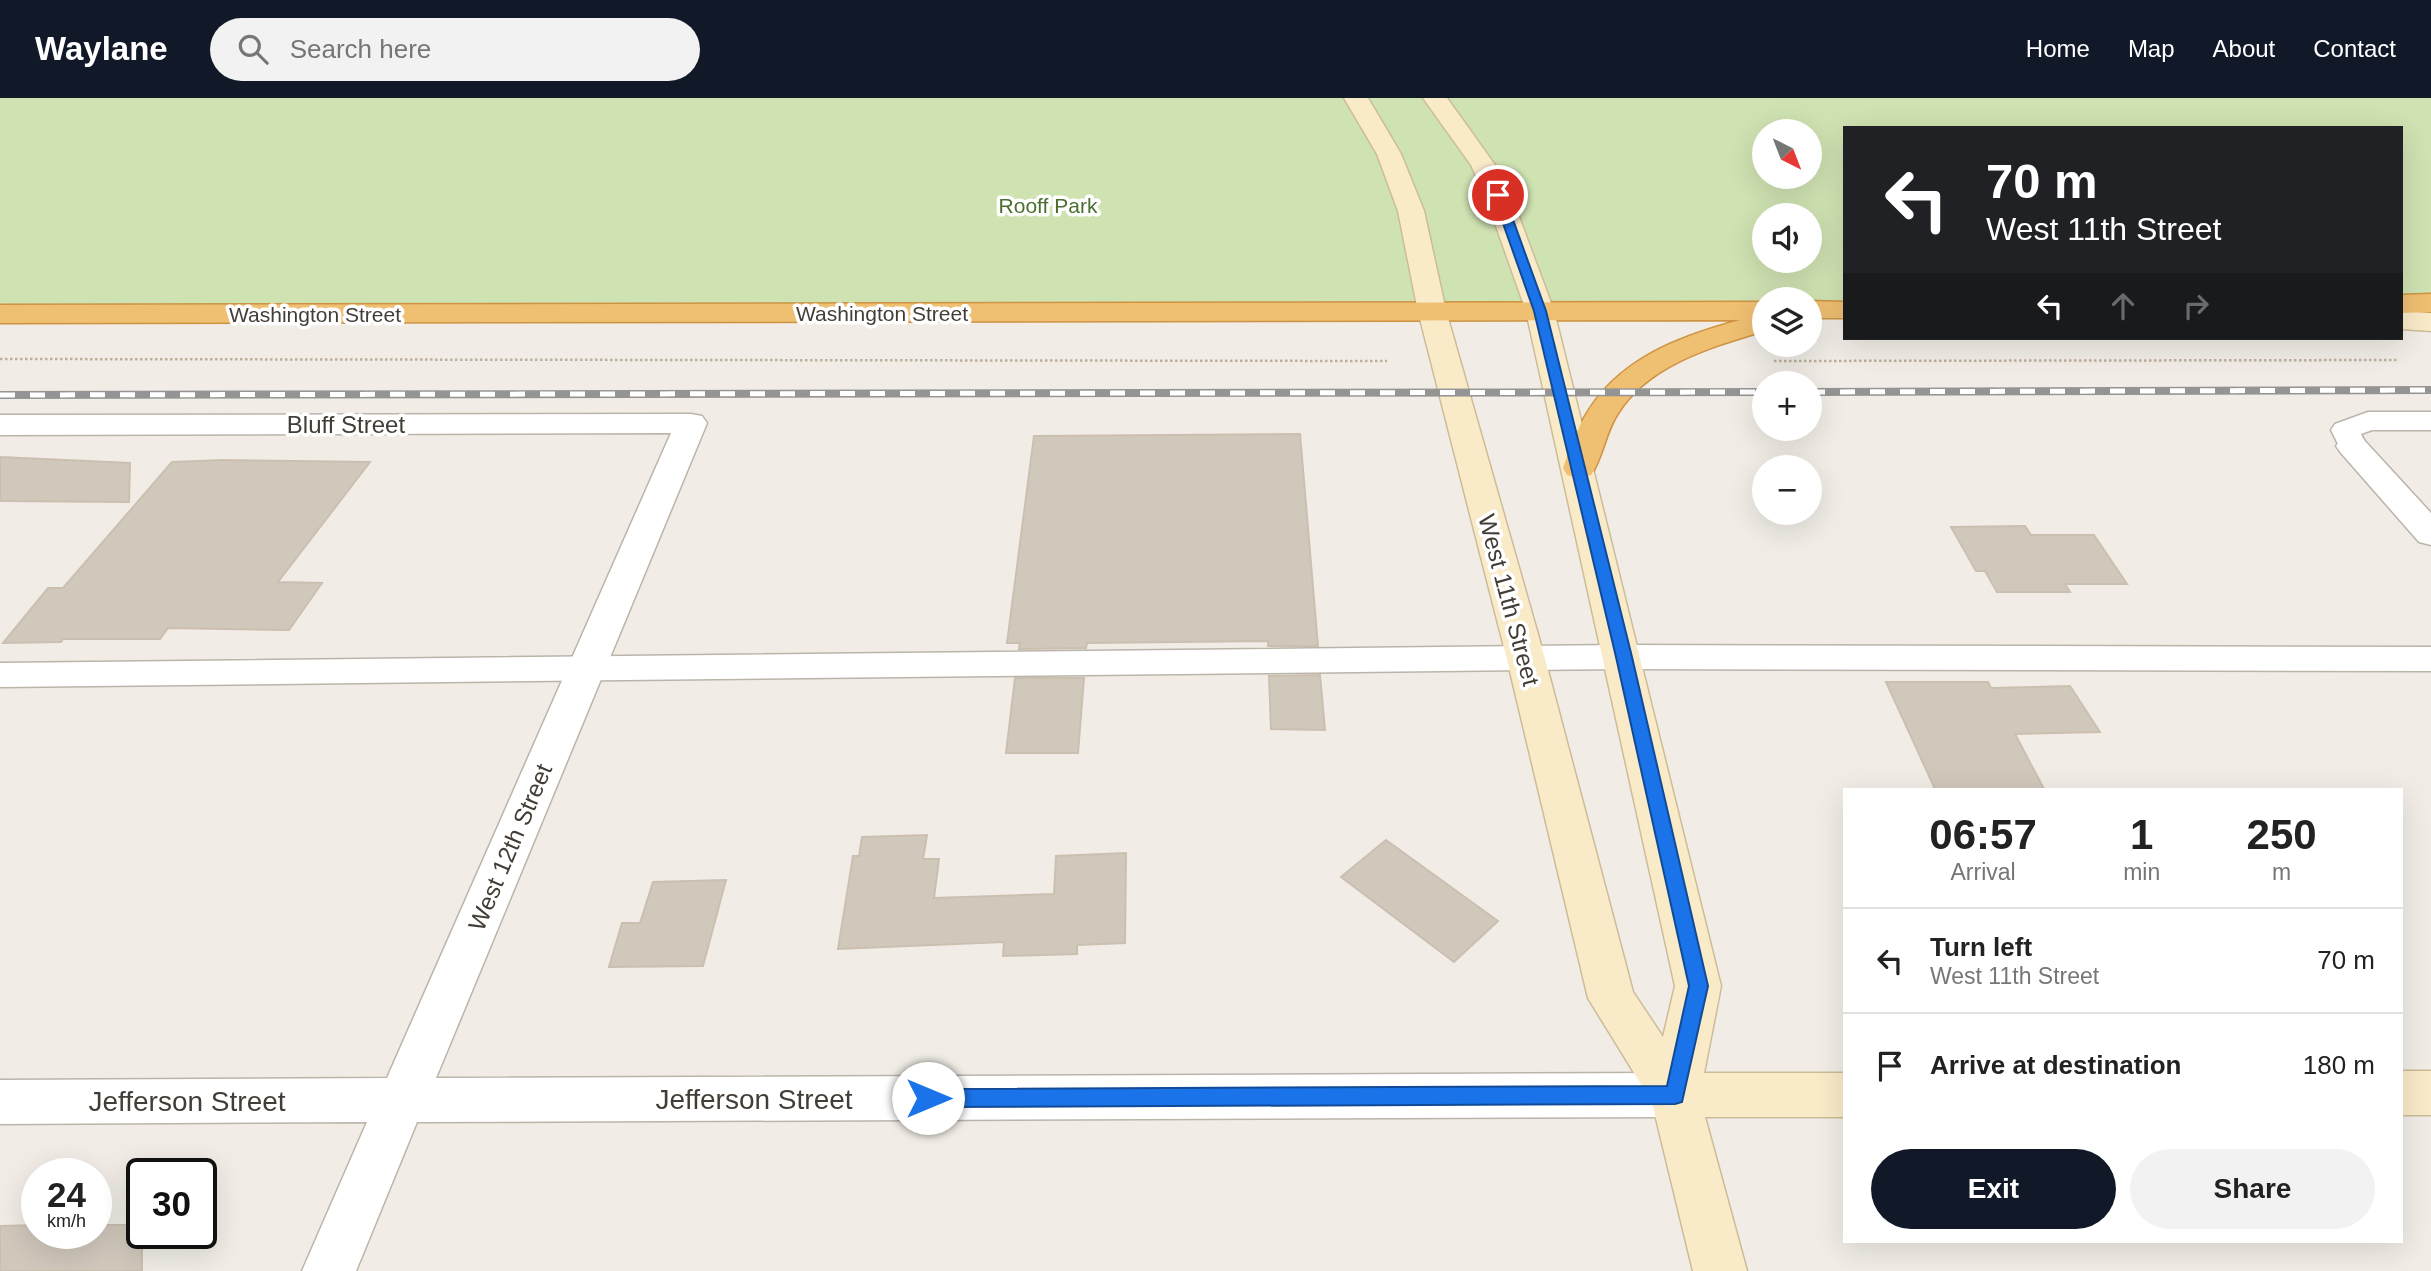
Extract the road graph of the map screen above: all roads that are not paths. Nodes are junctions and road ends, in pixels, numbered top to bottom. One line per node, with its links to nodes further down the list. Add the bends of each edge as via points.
1 (1356, 98): 7 (main road, West 11th Street, via 1390,155 1412,217)
2 (1435, 98): 8 (main road, West 11th Street, via 1470,145 1498,195)
3 (2431, 303): 4 (highway)
4 (2403, 304)
5 (1822, 310): 6 (highway)
6 (1843, 310)
7 (1432, 311): 8 (highway, Washington Street); 10 (highway, Washington Street); 21 (main road, West 11th Street)
8 (1540, 311): 9 (highway, Washington Street); 18 (main road, West 11th Street)
9 (1752, 311)
10 (0, 314)
11 (2403, 320): 12 (main road)
12 (2431, 322)
13 (1752, 325): 18 (highway, via 1698,340 1656,361 1618,392 1604,411)
14 (2431, 421): 17 (lane, via 2368,421 2345,430)
15 (691, 423): 16 (street, Bluff Street); 23 (street, West 12th Street)
16 (0, 425)
17 (2352, 446): 19 (street)
18 (1579, 468): 20 (main road, West 11th Street)
19 (2431, 534)
20 (1624, 657): 21 (lane); 22 (lane); 27 (main road, West 11th Street, via 1698,986)
21 (1526, 659): 23 (lane); 27 (main road, West 11th Street, via 1611,998)
22 (2431, 659)
23 (586, 670): 24 (lane); 29 (street, West 12th Street)
24 (0, 675)
25 (2403, 1093): 26 (main road)
26 (2431, 1093)
27 (1675, 1095): 28 (main road, Jefferson Street); 29 (street, Jefferson Street); 32 (main road, West 11th Street)
28 (1843, 1095)
29 (402, 1100): 30 (street, Jefferson Street); 31 (street, West 12th Street)
30 (0, 1102)
31 (329, 1271)
32 (1720, 1271)

